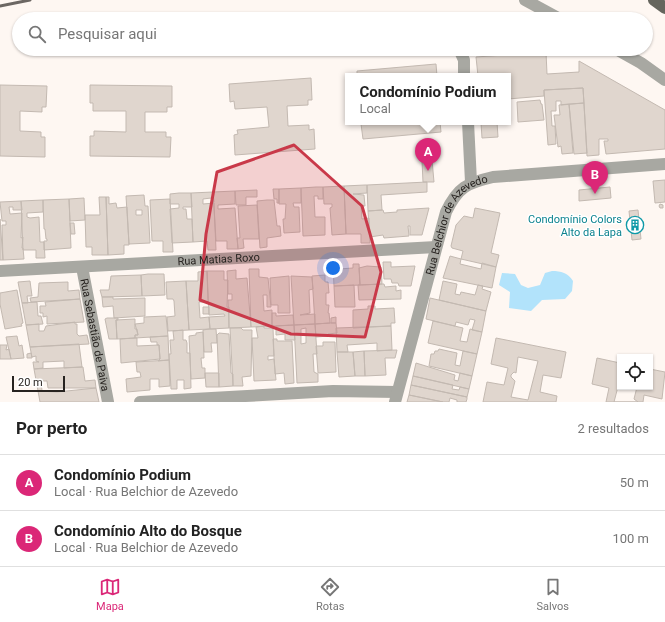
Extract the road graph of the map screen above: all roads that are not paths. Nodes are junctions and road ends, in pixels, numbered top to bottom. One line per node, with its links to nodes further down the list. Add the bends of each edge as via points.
1 (525, 0): 4 (street)
2 (654, 0): 3 (main road)
3 (665, 8)
4 (547, 12)
5 (462, 56): 7 (street)
6 (628, 56): 8 (street)
7 (464, 73)
8 (665, 80)
9 (468, 125): 11 (street)
10 (665, 164): 11 (street, Rua Belchior de Azevedo, via 493,177)
11 (471, 182): 12 (street, Rua Belchior de Azevedo, via 454,196 446,212)
12 (436, 247): 13 (street, Rua Matias Roxo); 15 (street, Rua Belchior de Azevedo)
13 (82, 267): 14 (street, Rua Matias Roxo); 16 (street, Rua Sebastião de Paiva)
14 (0, 271)
15 (396, 397): 17 (street, via 333,391)
16 (108, 402)
17 (140, 402)

